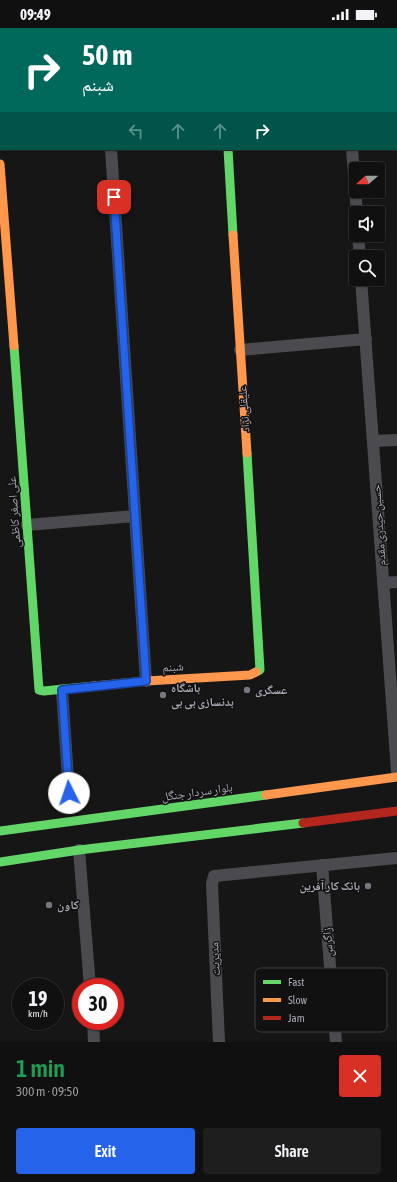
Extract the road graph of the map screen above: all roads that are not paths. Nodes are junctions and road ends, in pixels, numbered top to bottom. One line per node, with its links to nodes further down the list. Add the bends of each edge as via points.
1 (111, 150): 11 (street)
2 (228, 150): 8 (street, علیقلی نژاد)
3 (352, 150): 5 (street)
4 (0, 164): 12 (street, علی اصغر کاظمی)
5 (356, 206)
6 (362, 286): 7 (street, حسین حیدری مقدم)
7 (366, 339): 8 (street); 10 (street, حسین حیدری مقدم)
8 (240, 350): 15 (street, علیقلی نژاد)
9 (397, 440): 10 (street)
10 (373, 441): 14 (street, حسین حیدری مقدم)
11 (135, 516): 12 (street); 16 (street)
12 (27, 525): 17 (street, علی اصغر کاظمی)
13 (397, 582): 14 (street)
14 (383, 583): 19 (street, حسین حیدری مقدم)
15 (260, 670): 16 (street, شبنم, via 250,675)
16 (146, 681): 18 (street, شبنم)
17 (39, 690): 18 (street, شبنم)
18 (62, 690): 22 (street)
19 (396, 743): 20 (street, حسین حیدری مقدم)
20 (397, 771)
21 (397, 777): 24 (street, بلوار سردار جنگل)
22 (69, 793)
23 (397, 811): 25 (street)
24 (0, 831)
25 (79, 850): 27 (street); 30 (street)
26 (397, 858): 28 (street)
27 (0, 862)
28 (322, 865): 29 (street, زاگرس); 34 (street, مدیریت, via 214,876 212,884)
29 (330, 968)
30 (89, 978)
31 (93, 1030): 33 (street)
32 (335, 1032): 35 (street, زاگرس)
33 (94, 1042)
34 (219, 1042)
35 (336, 1042)

